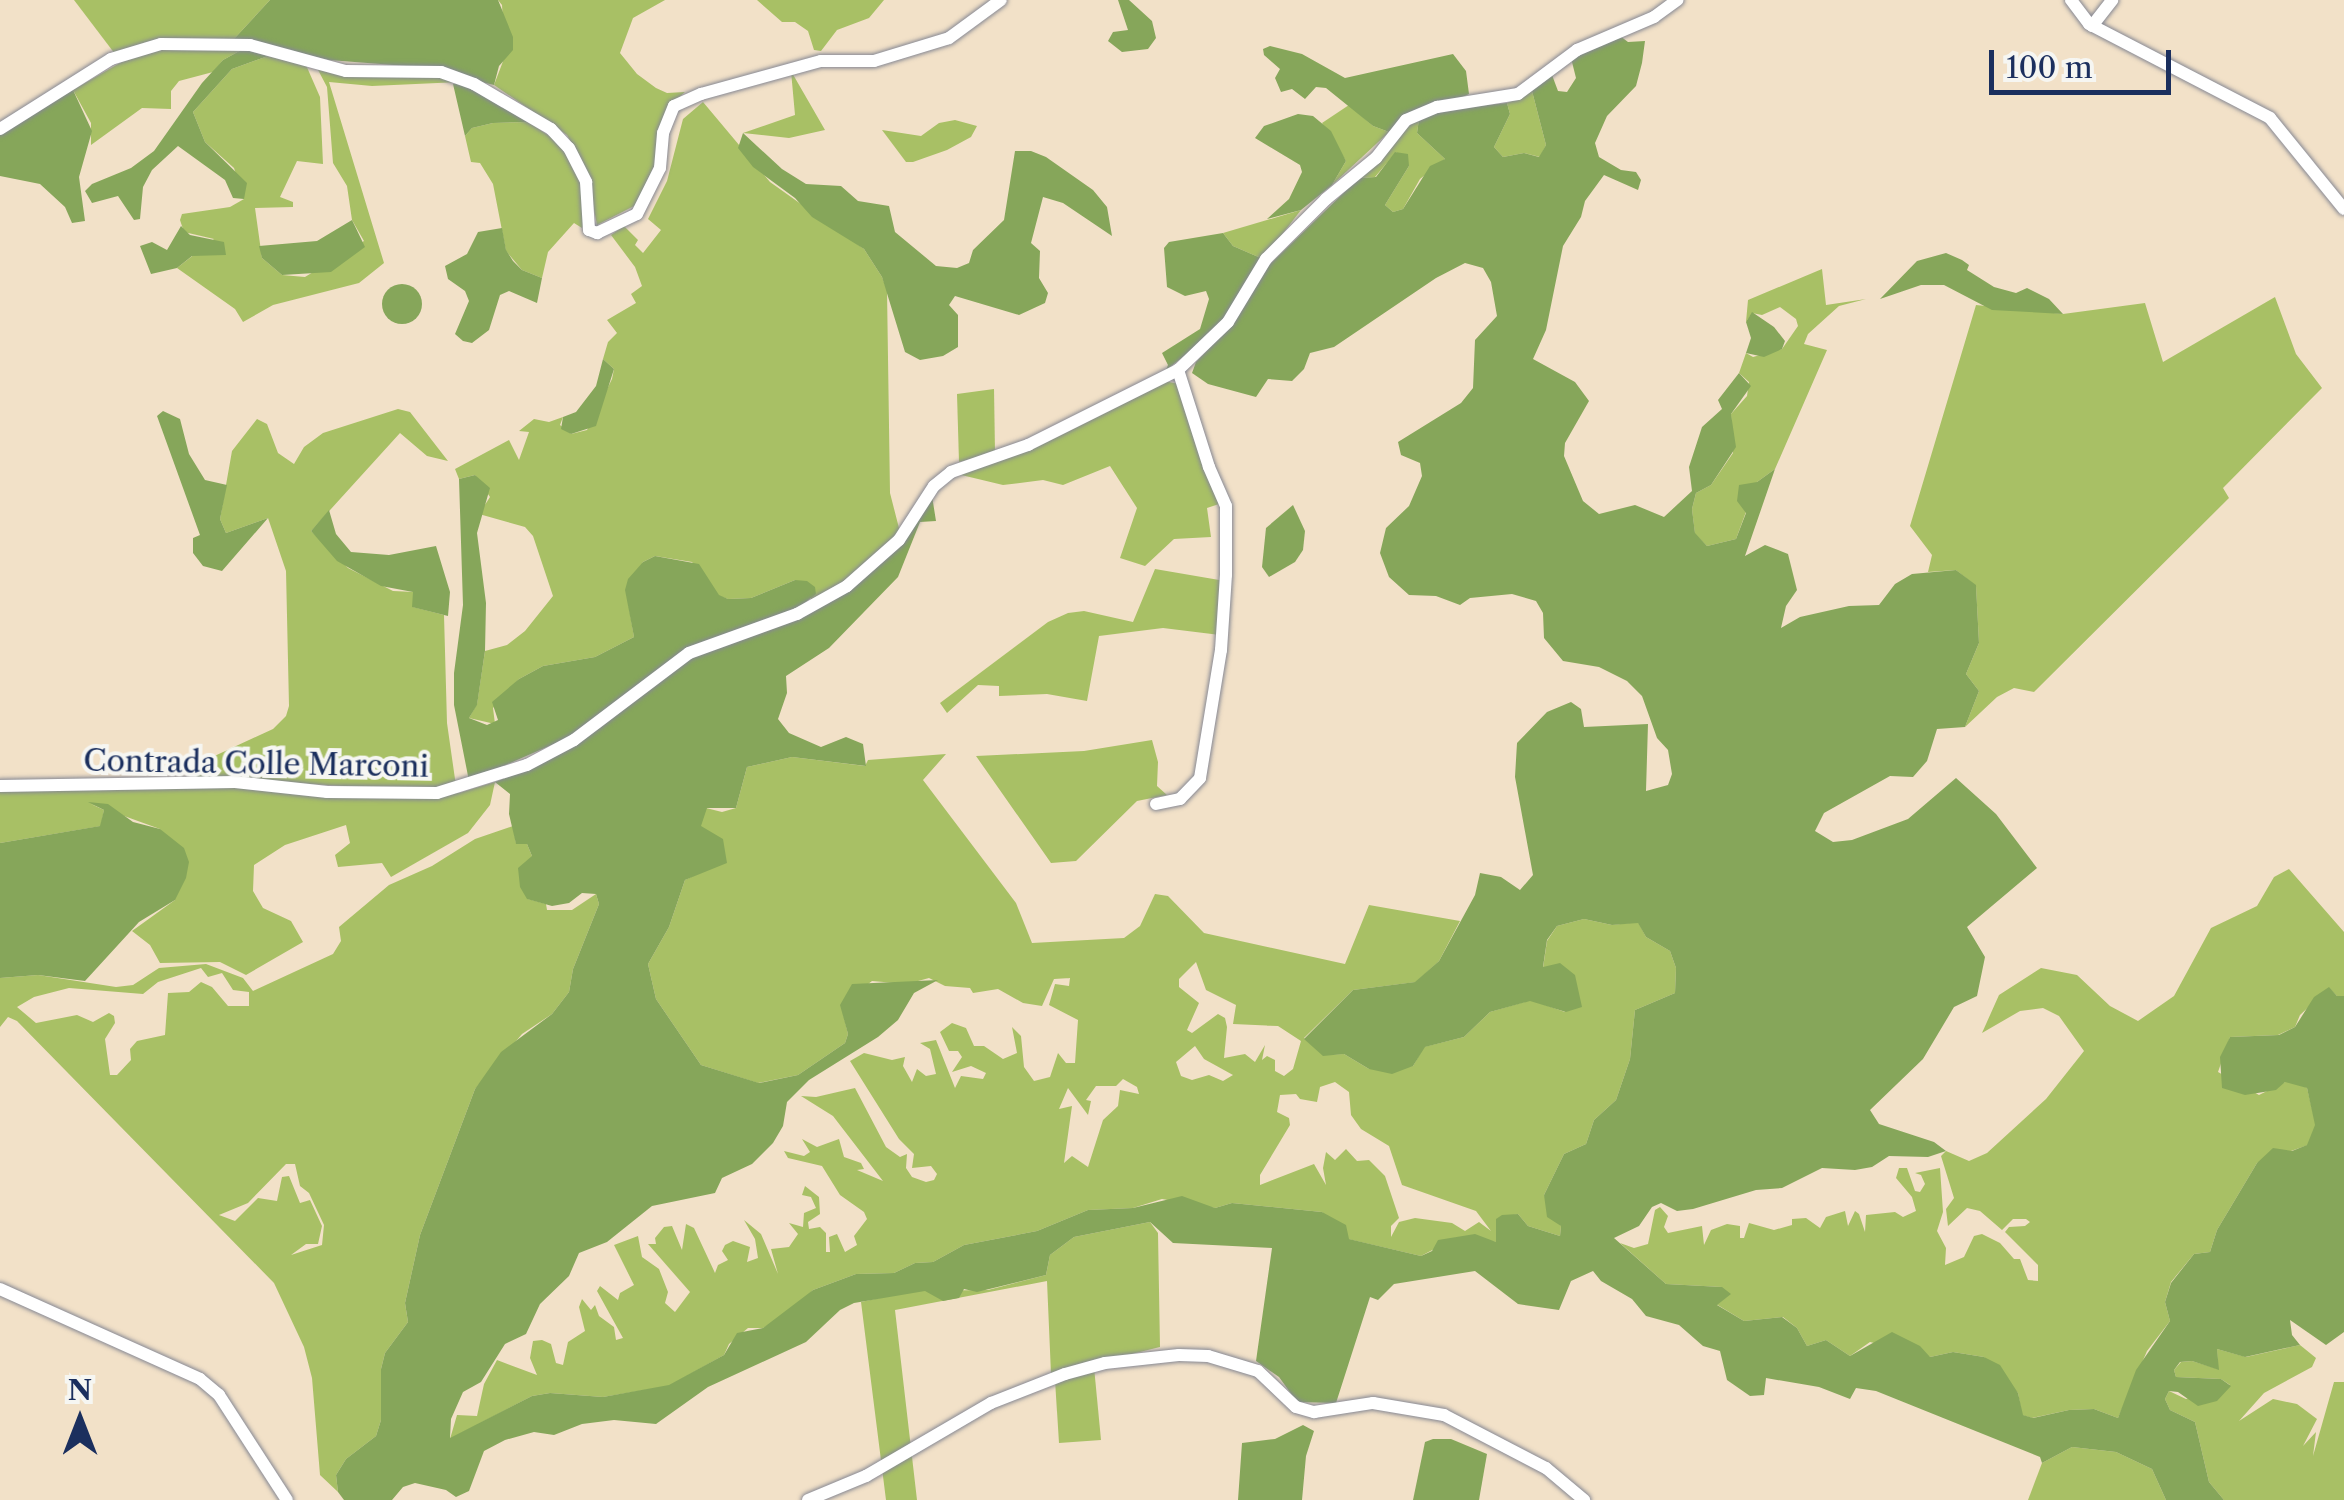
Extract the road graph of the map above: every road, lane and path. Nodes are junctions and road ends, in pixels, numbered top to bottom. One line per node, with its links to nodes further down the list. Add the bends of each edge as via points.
1 (1001, 0): 6 (street, via 948,38 874,61 820,61 674,106 660,168 637,214 597,234 588,230 586,182 560,138 533,115 440,72 346,71 250,45 160,44 111,59)
2 (1678, 0): 8 (street, Contrada Colle Marconi, via 1577,50 1518,94 1437,107 1406,120 1376,158 1266,259 1228,322)
3 (2070, 0): 5 (street)
4 (2112, 0): 5 (street)
5 (2092, 26): 7 (street, via 2270,118)
6 (0, 128)
7 (2344, 209)
8 (1178, 370): 9 (street, Contrada Colle Marconi, via 1028,445 951,472 899,540 847,586 797,614 689,653 574,740 527,766 436,793 326,792 235,782); 10 (street, via 1226,506 1226,574 1222,650 1200,778 1180,799)
9 (0, 786)
10 (1156, 804)
11 (0, 1289): 12 (street, via 200,1379 220,1394)
12 (287, 1500)
13 (808, 1500): 14 (street, via 866,1476 991,1403 1065,1374 1180,1355 1258,1370 1296,1407 1314,1412 1374,1403 1444,1415 1546,1468)
14 (1584, 1500)

